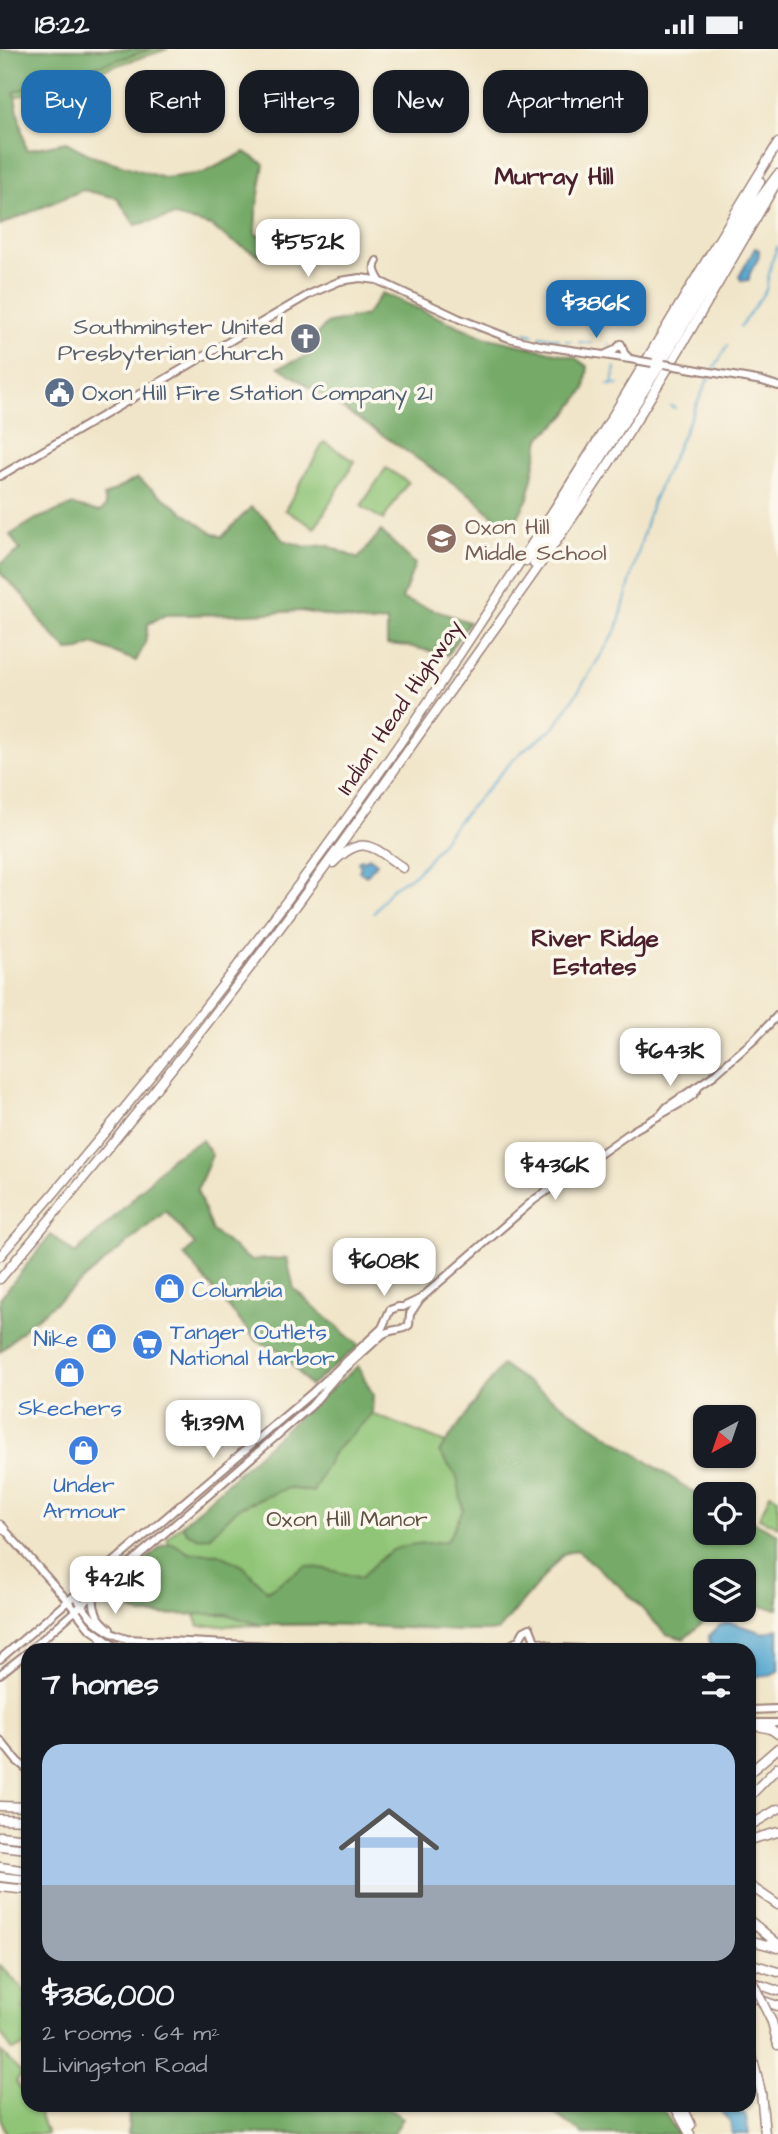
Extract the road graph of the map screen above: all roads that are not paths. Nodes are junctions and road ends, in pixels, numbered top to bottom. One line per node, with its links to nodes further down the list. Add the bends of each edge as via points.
1 (778, 143): 13 (highway, Indian Head Highway)
2 (778, 148): 9 (highway)
3 (778, 174): 9 (highway)
4 (778, 180): 12 (highway, Indian Head Highway, via 625,438)
5 (377, 261): 6 (main road, via 375,272)
6 (380, 281): 7 (main road, via 493,333); 11 (main road, via 340,281 310,294)
7 (602, 355): 8 (main road); 8 (main road, via 621,344)
8 (631, 359): 9 (main road, bridge)
9 (658, 364): 10 (main road, bridge); 12 (highway); 13 (highway)
10 (778, 386)
11 (0, 476)
12 (523, 586): 15 (highway, Indian Head Highway)
13 (484, 616): 17 (highway, Indian Head Highway, via 342,824 239,964)
14 (403, 868): 15 (highway, via 377,849 359,846 338,858)
15 (314, 883): 18 (highway, Indian Head Highway)
16 (778, 1016): 19 (main road, via 693,1095 534,1200)
17 (0, 1256)
18 (0, 1279)
19 (420, 1299): 20 (main road); 21 (main road)
20 (403, 1307): 21 (main road); 22 (main road, via 390,1310)
21 (410, 1314): 23 (main road, via 405,1328)
22 (387, 1319): 23 (main road); 26 (main road, via 313,1392)
23 (395, 1329): 25 (main road, via 382,1335 311,1406)
24 (2, 1527): 27 (main road)
25 (94, 1594): 28 (main road); 30 (main road, via 99,1618)
26 (75, 1595): 27 (main road); 28 (main road)
27 (68, 1601): 28 (main road); 38 (main road)
28 (78, 1608): 29 (main road); 30 (main road, via 115,1636); 31 (main road)
29 (101, 1638): 32 (highway); 33 (main road)
30 (127, 1639): 34 (main road)
31 (38, 1643)
32 (106, 1643)
33 (109, 1643)
34 (200, 1643)
35 (514, 1643): 36 (main road, via 530,1628)
36 (538, 1643)
37 (21, 1657): 39 (main road)
38 (0, 1659)
39 (0, 1674)
40 (778, 1709): 41 (main road)
41 (756, 1710)
42 (778, 1723): 43 (main road)
43 (756, 1724)
44 (756, 1726): 45 (highway)
45 (778, 1734)
46 (0, 1740): 48 (main road)
47 (776, 1750): 49 (highway)
48 (21, 1764)
49 (756, 1767)
50 (778, 1767): 52 (highway)
51 (778, 1775): 53 (highway)
52 (756, 1790)
53 (756, 1796)
54 (0, 1806): 56 (highway)
55 (778, 1806): 59 (highway)
56 (21, 1807)
57 (0, 1819): 58 (highway)
58 (21, 1820)
59 (756, 1820)
60 (778, 1832): 63 (highway)
61 (0, 1836): 62 (highway)
62 (21, 1838)
63 (756, 1838)
64 (0, 1846): 65 (highway)
65 (21, 1848)
66 (0, 1867): 67 (highway)
67 (21, 1870)
68 (0, 1877): 69 (highway)
69 (21, 1879)
70 (0, 1887): 71 (highway)
71 (21, 1889)
72 (756, 1890): 73 (highway)
73 (778, 1905)
74 (756, 1926): 76 (highway)
75 (756, 1941): 76 (highway)
76 (778, 1946)
77 (756, 1965): 78 (highway)
78 (778, 1972)
79 (756, 1983): 81 (highway)
80 (756, 1989): 84 (highway, bridge)
81 (778, 1991)
82 (756, 1998): 83 (highway)
83 (778, 2006)
84 (778, 2045)
85 (756, 2072): 89 (highway)
86 (678, 2112): 88 (highway)
87 (684, 2112): 88 (highway)
88 (692, 2134)
89 (765, 2134)

